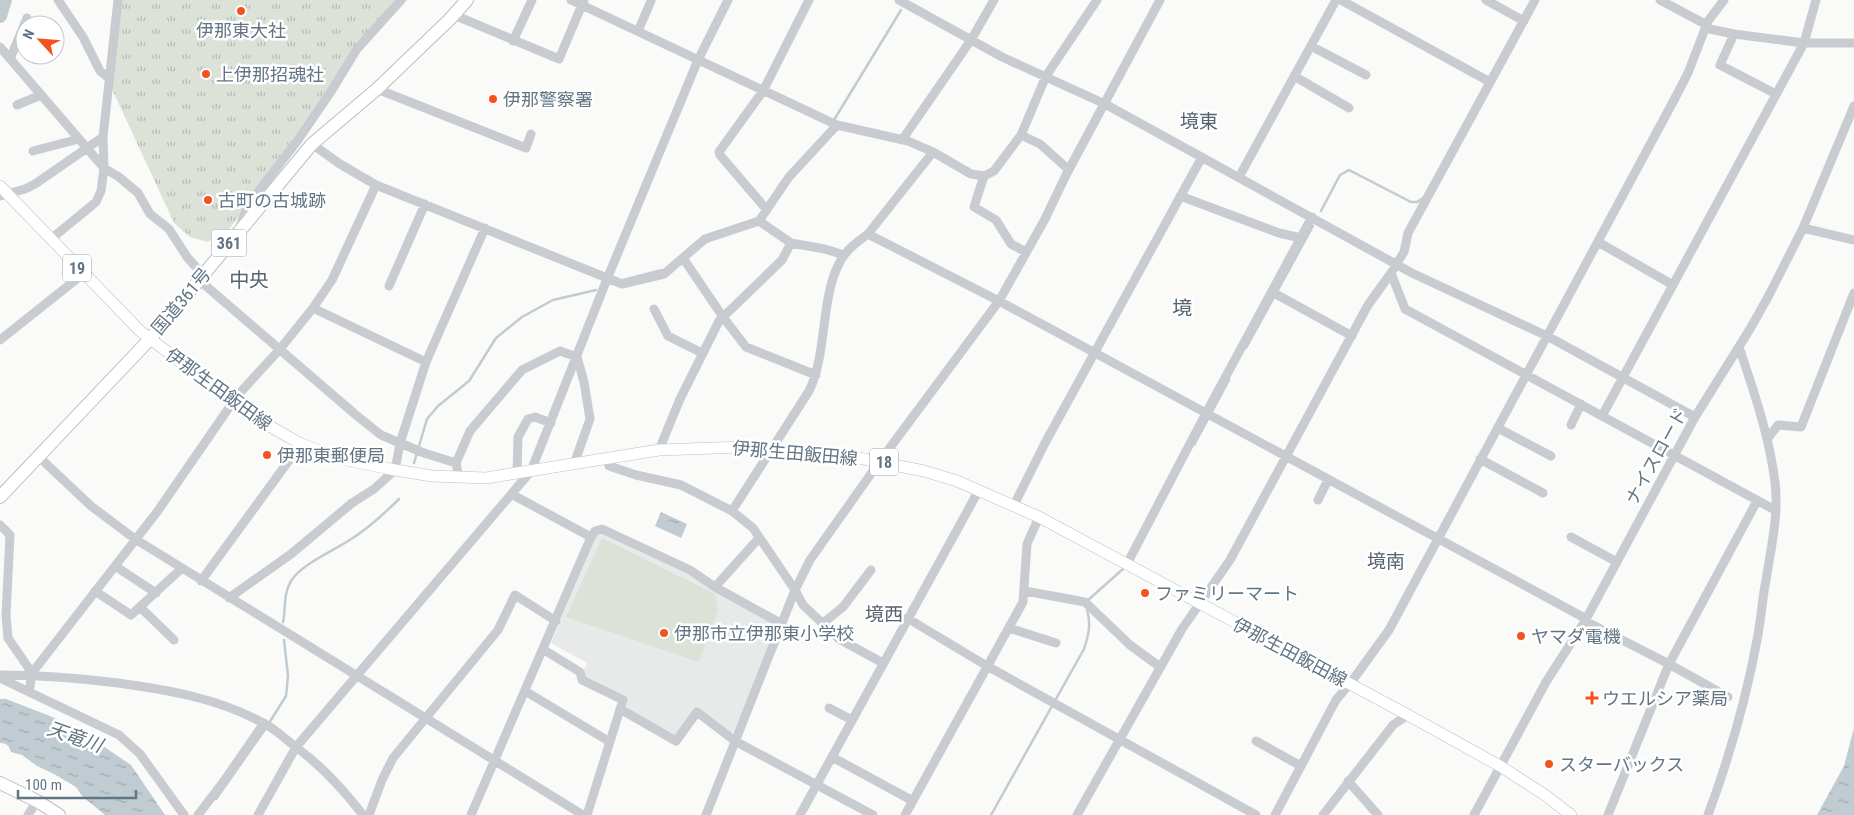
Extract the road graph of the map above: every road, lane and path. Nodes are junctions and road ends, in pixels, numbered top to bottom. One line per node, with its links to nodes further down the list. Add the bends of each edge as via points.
1 (58, 0): 39 (street, via 83,37 100,71)
2 (118, 0): 39 (street)
3 (401, 0): 73 (street, via 357,49 298,140 248,205)
4 (467, 0): 22 (highway, 国道361号 / 361)
5 (532, 0): 28 (street)
6 (571, 0): 21 (street)
7 (728, 0): 35 (street)
8 (809, 0): 42 (street)
9 (899, 0): 27 (street)
10 (994, 0): 27 (street)
11 (1097, 0): 37 (street)
12 (1160, 0): 45 (street)
13 (1336, 0): 31 (street)
14 (1341, 0): 40 (street)
15 (1486, 0): 23 (street)
16 (1535, 0): 23 (street)
17 (1660, 0): 24 (street)
18 (1724, 0): 24 (street)
19 (1816, 0): 29 (street)
20 (651, 1): 25 (street)
21 (583, 3): 25 (street); 28 (street, via 559,59)
22 (454, 15): 28 (street); 41 (highway, 国道361号 / 361)
23 (1524, 21): 40 (street)
24 (1706, 27): 26 (street); 78 (street, via 1688,73)
25 (638, 32): 35 (street)
26 (1734, 34): 29 (street); 44 (street, via 1720,64)
27 (970, 40): 37 (street); 54 (street)
28 (513, 41)
29 (1804, 43): 30 (street); 44 (street)
30 (1854, 44)
31 (1311, 46): 36 (street); 38 (street)
32 (0, 47): 34 (street)
33 (15, 47): 34 (street)
34 (10, 59): 43 (street)
35 (698, 60): 42 (street); 87 (street)
36 (1366, 75)
37 (1046, 76): 45 (street); 51 (street)
38 (1294, 76): 48 (street); 63 (street)
39 (109, 78): 52 (street)
40 (1488, 81): 83 (street, via 1408,233 1404,252)
41 (377, 89): 50 (street, via 526,148); 55 (highway, 国道361号 / 361)
42 (763, 91): 49 (street); 68 (street, via 719,152)
43 (41, 94): 46 (street); 53 (street)
44 (1776, 94): 88 (street)
45 (1105, 104): 59 (street); 61 (street)
46 (18, 105)
47 (1854, 106): 72 (street, ナイスロード)
48 (1349, 108)
49 (834, 123): 54 (street); 68 (street)
50 (531, 134)
51 (1021, 135): 61 (street, via 1040,144); 62 (street, via 994,171)
52 (103, 137): 56 (street); 60 (street)
53 (79, 139): 56 (street); 57 (street)
54 (902, 140): 58 (street)
55 (312, 144): 64 (street); 73 (highway, 国道361号 / 361)
56 (88, 148): 60 (street); 65 (street, via 25,189)
57 (33, 151)
58 (933, 152): 62 (street, via 971,174); 74 (street)
59 (1202, 157): 63 (street); 66 (street)
60 (104, 168): 76 (street, via 102,191 96,202); 86 (street, via 138,193 150,214 168,229)
61 (1069, 170): 80 (street)
62 (984, 176): 80 (street, via 974,207 996,220 1012,244)
63 (1239, 177): 69 (street)
64 (376, 185): 67 (street); 93 (street, via 332,280)
65 (2, 192): 76 (main road, 19)
66 (1180, 196): 75 (street); 102 (street)
67 (425, 204): 71 (street); 89 (street)
68 (765, 207): 70 (street)
69 (1312, 217): 75 (street); 83 (street)
70 (759, 221): 79 (street); 82 (street, via 705,239)
71 (485, 228): 87 (street); 105 (street)
72 (1803, 228): 77 (street); 100 (street, ナイスロード)
73 (238, 230): 86 (highway, 国道361号 / 361)
74 (868, 234): 81 (street); 92 (street)
75 (1301, 238): 90 (street)
76 (51, 239): 85 (main road, 19)
77 (1854, 240)
78 (1598, 242): 88 (street); 97 (street)
79 (791, 243): 81 (street); 95 (street, via 782,260)
80 (1026, 252): 92 (street)
81 (844, 255): 107 (street, via 831,288)
82 (683, 258): 87 (street, via 664,274 622,284); 95 (street)
83 (1396, 264): 84 (street); 97 (street)
84 (1392, 273): 96 (street, via 1368,305); 106 (street, via 1405,308)
85 (83, 274): 98 (main road, 19); 99 (street)
86 (201, 278): 98 (highway, 国道361号 / 361); 101 (street)
87 (608, 279): 104 (street)
88 (1673, 285): 108 (street)
89 (389, 286)
90 (1275, 293): 96 (street); 111 (street)
91 (1854, 293): 117 (street, via 1801,427 1778,425)
92 (999, 301): 102 (street); 128 (street)
93 (313, 308): 101 (street); 105 (street)
94 (654, 309): 103 (street, via 668,336)
95 (723, 317): 103 (street); 107 (street, via 746,347)
96 (1352, 336): 125 (street)
97 (1547, 336): 106 (street); 108 (street)
98 (150, 339): 109 (main road, 伊那生田飯田線 / 18); 123 (highway, 国道361号 / 361)
99 (0, 340)
100 (1739, 347): 113 (street, ナイスロード); 117 (street)
101 (280, 350): 109 (street); 118 (street, via 381,435)
102 (1094, 352): 111 (street); 142 (street)
103 (702, 354): 121 (street, via 680,398)
104 (577, 357): 114 (street); 129 (street, via 560,351 522,370 470,431); 130 (street, via 590,419)
105 (426, 362): 118 (street)
106 (1526, 374): 110 (street); 116 (street)
107 (816, 375): 120 (street)
108 (1623, 377): 112 (street); 113 (street)
109 (233, 403): 119 (main road, 伊那生田飯田線 / 18); 150 (street)
110 (1582, 404): 112 (street); 115 (street)
111 (1209, 414): 125 (street); 153 (street)
112 (1602, 416): 122 (street)
113 (1695, 417): 122 (street, ナイスロード)
114 (551, 423): 132 (street); 133 (street, via 535,417 528,419 518,437)
115 (1571, 425)
116 (1498, 428): 124 (street); 127 (street)
117 (1768, 438): 143 (street)
118 (400, 443): 129 (street); 131 (street)
119 (301, 444): 131 (main road, 伊那生田飯田線 / 18, via 338,458); 157 (street)
120 (772, 448): 121 (main road, 伊那生田飯田線 / 18); 128 (main road, 伊那生田飯田線 / 18); 144 (street)
121 (660, 450): 126 (main road, 伊那生田飯田線 / 18)
122 (1675, 455): 141 (street); 152 (street, ナイスロード)
123 (38, 456): 139 (highway, 国道361号 / 361); 150 (street, via 91,506)
124 (1551, 456)
125 (1286, 457): 135 (street); 164 (street, via 1230,560)
126 (609, 458): 130 (main road, 伊那生田飯田線 / 18); 144 (street, via 609,466 681,485)
127 (1480, 459): 137 (street); 151 (street)
128 (880, 461): 136 (main road, 伊那生田飯田線 / 18, via 924,471); 159 (street, via 810,560)
129 (456, 463): 134 (street)
130 (574, 464): 132 (main road, 伊那生田飯田線 / 18)
131 (395, 470): 134 (main road, 伊那生田飯田線 / 18); 163 (street)
132 (531, 471): 133 (main road, 伊那生田飯田線 / 18); 138 (street)
133 (516, 473): 134 (main road, 伊那生田飯田線 / 18)
134 (459, 478)
135 (1328, 480): 140 (street); 151 (street)
136 (979, 490): 142 (main road, 伊那生田飯田線 / 18); 166 (street)
137 (1544, 493)
138 (512, 495): 148 (street); 180 (street)
139 (0, 497)
140 (1318, 500)
141 (1757, 501): 143 (street); 176 (street)
142 (1014, 504): 145 (main road, 伊那生田飯田線 / 18)
143 (1776, 510): 228 (street, via 1761,617 1746,690 1724,772)
144 (732, 511): 149 (street, via 753,528)
145 (1039, 516): 153 (main road, 伊那生田飯田線 / 18); 161 (street, via 1027,544)
146 (0, 525): 179 (street, via 10,535 8,638)
147 (1571, 537): 152 (street)
148 (591, 538): 158 (street, via 602,529 690,570); 167 (street)
149 (759, 538): 158 (street); 159 (street)
150 (135, 539): 154 (street); 155 (street)
151 (1437, 539): 168 (street); 182 (street, via 1389,630)
152 (1617, 562): 168 (street, ナイスロード)
153 (1127, 564): 164 (main road, 伊那生田飯田線 / 18)
154 (115, 566): 160 (street); 162 (street)
155 (181, 569): 157 (street); 162 (street)
156 (871, 570): 169 (street, via 843,607)
157 (201, 581): 163 (street)
158 (715, 586): 170 (street)
159 (795, 590): 169 (street, via 803,605); 170 (street)
160 (95, 591): 165 (street, via 131,615); 179 (street)
161 (1025, 591): 171 (street, via 1023,602); 178 (street, via 1086,602 1118,634)
162 (156, 593): 165 (street)
163 (229, 598): 180 (street)
164 (1201, 604): 178 (street); 182 (main road, 伊那生田飯田線 / 18)
165 (140, 607): 172 (street)
166 (907, 618): 175 (street); 177 (street)
167 (556, 621): 174 (street); 189 (street, via 515,595 498,630)
168 (1585, 621): 176 (street); 200 (street, ナイスロード, via 1546,682)
169 (823, 623): 175 (street, via 839,639)
170 (782, 624): 193 (street)
171 (1009, 628): 173 (street); 177 (street)
172 (174, 640)
173 (1056, 643)
174 (544, 650): 183 (street); 187 (street, via 580,672 582,680 623,700)
175 (883, 663): 190 (street)
176 (1669, 664): 185 (street); 227 (street)
177 (987, 666): 192 (street); 205 (street)
178 (1160, 667): 192 (street)
179 (32, 674): 181 (street); 184 (street); 191 (street, via 195,695)
180 (357, 676): 189 (street); 196 (street)
181 (0, 677): 184 (street)
182 (1349, 684): 188 (main road, 伊那生田飯田線 / 18); 199 (street, via 1336,700)
183 (525, 691): 195 (street); 198 (street)
184 (29, 692): 208 (street, via 119,735 144,759)
185 (1728, 697)
186 (829, 708): 190 (street)
187 (620, 709): 193 (street, via 676,741 697,712); 195 (street)
188 (1408, 715): 200 (main road, 伊那生田飯田線 / 18); 201 (street, via 1393,724)
189 (426, 718): 198 (street); 212 (street, via 392,758)
190 (852, 720): 197 (street)
191 (264, 723): 196 (street); 209 (street)
192 (1120, 739): 220 (street); 221 (street)
193 (735, 741): 203 (street); 216 (street)
194 (1256, 741): 199 (street)
195 (610, 742): 215 (street)
196 (296, 747): 210 (street); 211 (street, via 330,775)
197 (832, 757): 203 (street); 205 (street)
198 (495, 760): 213 (street); 214 (street)
199 (1301, 766): 222 (street)
200 (1500, 766): 225 (street, ナイスロード); 226 (main road, 伊那生田飯田線 / 18)
201 (1348, 781): 223 (street); 224 (street)
202 (0, 784): 204 (highway)
203 (817, 784): 217 (street); 218 (street)
204 (37, 800): 206 (street); 207 (highway)
205 (913, 801): 219 (street)
206 (28, 815)
207 (59, 815)
208 (184, 815)
209 (198, 815)
210 (258, 815)
211 (363, 815)
212 (369, 815)
213 (471, 815)
214 (583, 815)
215 (587, 815)
216 (706, 815)
217 (800, 815)
218 (873, 815)
219 (905, 815)
220 (1077, 815)
221 (1256, 815)
222 (1275, 815)
223 (1323, 815)
224 (1378, 815)
225 (1474, 815)
226 (1572, 815)
227 (1608, 815)
228 (1708, 815)

